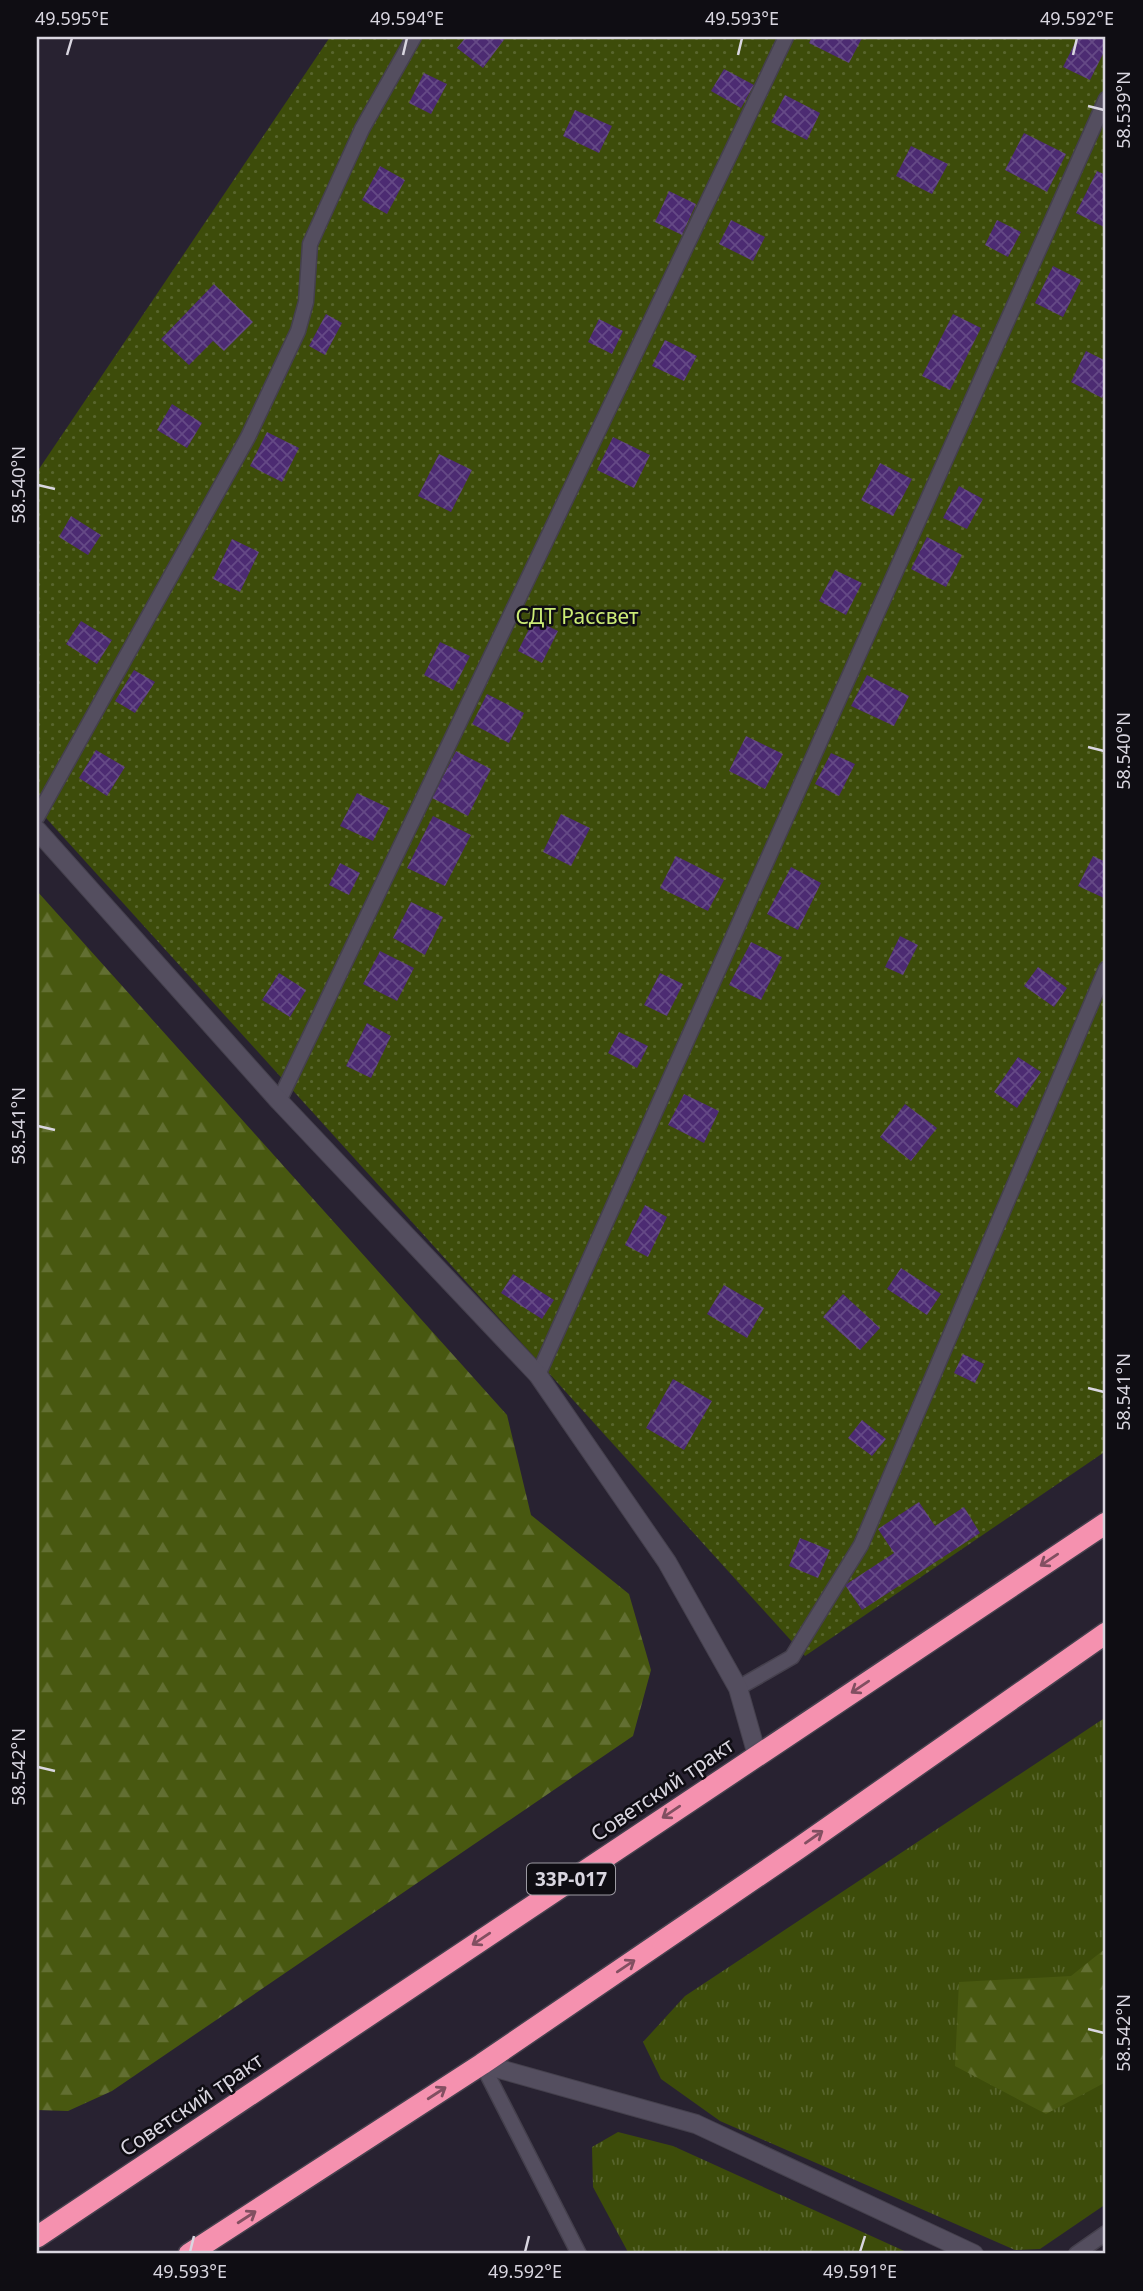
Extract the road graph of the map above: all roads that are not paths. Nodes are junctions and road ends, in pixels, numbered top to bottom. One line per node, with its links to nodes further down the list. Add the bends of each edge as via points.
1 (414, 37): 4 (lane, via 362,129 310,244 306,302 298,331 248,436)
2 (786, 37): 7 (lane)
3 (1106, 99): 8 (lane)
4 (37, 817)
5 (37, 830): 7 (street)
6 (1106, 969): 11 (lane, via 861,1545 792,1657)
7 (279, 1101): 8 (street)
8 (538, 1375): 11 (street, via 667,1562)
9 (1106, 1523): 12 (highway, Советский тракт / 33Р-017, one-way to 12)
10 (1106, 1633): 13 (highway, one-way to 10)
11 (738, 1688): 12 (street)
12 (757, 1755): 15 (highway, Советский тракт / 33Р-017, one-way to 15)
13 (482, 2064): 16 (highway, one-way to 13); 17 (lane); 18 (street, via 696,2124)
14 (1106, 2233): 19 (lane)
15 (37, 2236)
16 (189, 2254)
17 (579, 2254)
18 (974, 2254)
19 (1076, 2254)

